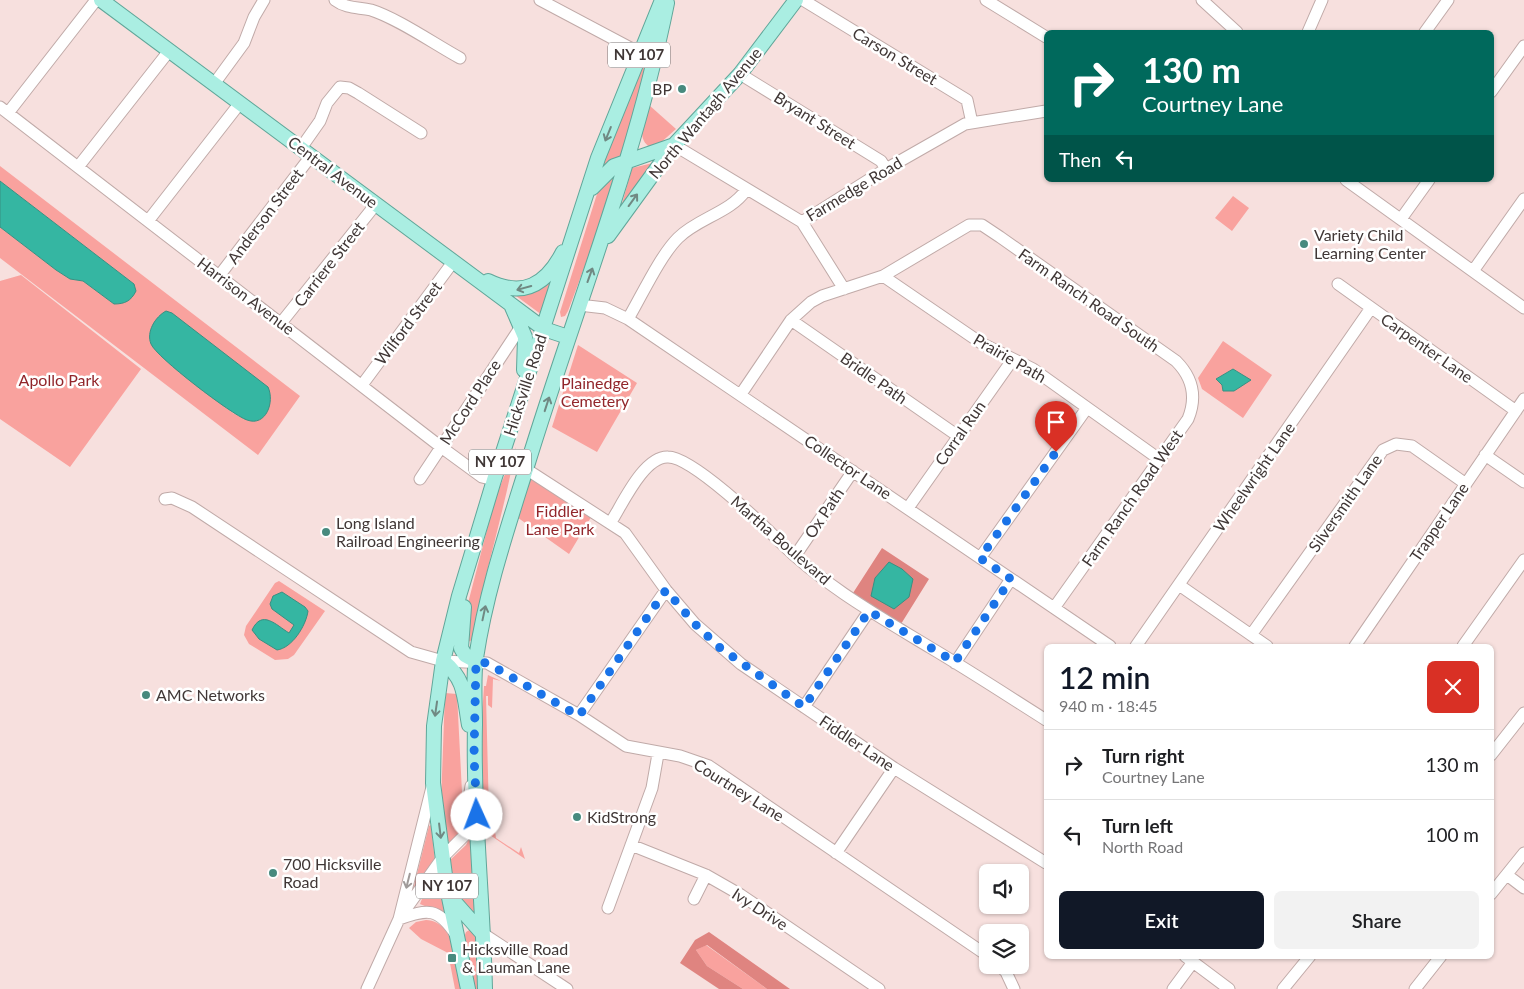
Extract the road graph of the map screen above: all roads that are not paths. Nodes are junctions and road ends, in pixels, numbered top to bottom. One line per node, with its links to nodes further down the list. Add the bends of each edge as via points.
1 (96, 0): 26 (street)
2 (101, 0): 19 (main road, Central Avenue)
3 (264, 0): 23 (street, via 244,43)
4 (335, 0): 21 (street, via 347,7 371,10)
5 (540, 0): 20 (street)
6 (662, 0): 20 (main road, Hicksville Road / NY 107)
7 (668, 0): 29 (main road, Hicksville Road / NY 107, via 658,52)
8 (796, 0): 22 (main road, North Wantagh Avenue)
9 (803, 0): 28 (street, Carson Street, via 967,100)
10 (986, 0): 17 (street)
11 (1202, 0): 14 (street)
12 (1322, 0): 15 (street)
13 (1448, 0): 16 (street)
14 (1223, 28)
15 (1309, 30)
16 (1426, 30)
17 (1044, 36)
18 (1524, 46): 24 (street)
19 (169, 50): 23 (main road, Central Avenue); 35 (street)
20 (640, 53): 40 (main road, Hicksville Road / NY 107, one-way to 40)
21 (460, 58)
22 (740, 74): 31 (main road, North Wantagh Avenue); 36 (street, Bryant Street, via 881,161)
23 (214, 84): 25 (main road, Central Avenue)
24 (1494, 88)
25 (240, 103): 33 (main road, Central Avenue); 44 (street)
26 (4, 110): 35 (street, Harrison Avenue)
27 (1044, 111): 28 (street, Farmedge Road)
28 (972, 123): 36 (street, Farmedge Road)
29 (638, 124): 32 (main road, via 642,143); 34 (main road, Hicksville Road / NY 107)
30 (421, 133): 33 (street, Anderson Street, via 349,88 340,88 327,103)
31 (674, 145): 32 (main road); 39 (street, Farmedge Road); 47 (main road, North Wantagh Avenue, one-way to 31)
32 (657, 151): 34 (main road)
33 (306, 152): 42 (main road, Central Avenue); 50 (street, Anderson Street)
34 (628, 160): 40 (main road, via 606,172); 47 (main road, Hicksville Road / NY 107)
35 (78, 168): 44 (street, Harrison Avenue)
36 (886, 169): 45 (street, Farmedge Road)
37 (1349, 182): 43 (street)
38 (1428, 182): 43 (street)
39 (746, 190): 45 (street, Farmedge Road); 58 (street, via 738,201 697,223 678,238)
40 (585, 198): 46 (main road, Hicksville Road)
41 (1524, 199): 49 (street)
42 (376, 204): 48 (main road, Central Avenue); 60 (street, Carriere Street)
43 (1401, 219): 49 (street)
44 (148, 221): 50 (street, Harrison Avenue)
45 (802, 222): 53 (street)
46 (576, 227): 48 (main road, one-way to 48, via 559,260 530,287 508,289); 62 (main road, Hicksville Road)
47 (598, 252): 55 (main road, Hicksville Road / NY 107, one-way to 47)
48 (456, 264): 54 (main road, Central Avenue); 66 (street, Wilford Street)
49 (1473, 271): 57 (street)
50 (219, 276): 60 (street, Harrison Avenue)
51 (884, 276): 53 (street); 64 (street, Prairie Path, via 981,343); 65 (street, Farm Ranch Road South, via 962,228 980,225 1176,361)
52 (1338, 284): 56 (street, Carpenter Lane)
53 (844, 289): 59 (street, via 811,302)
54 (511, 304): 61 (main road); 62 (main road, Central Avenue)
55 (579, 305): 58 (street, Collector Lane, via 605,308); 63 (main road, Hicksville Road / NY 107)
56 (1371, 308): 71 (street, Carpenter Lane); 90 (street, Wheelwright Lane)
57 (1524, 308)
58 (628, 319): 68 (street, Collector Lane)
59 (790, 320): 68 (street); 72 (street, Bridle Path)
60 (282, 323): 66 (street, Harrison Avenue)
61 (522, 325): 67 (main road, via 526,343); 73 (street, McCord Place)
62 (544, 329): 63 (main road, Central Avenue); 67 (main road, Hicksville Road / NY 107)
63 (568, 337): 76 (main road, Hicksville Road / NY 107, one-way to 63)
64 (1013, 359): 70 (street, Prairie Path, via 1033,369); 72 (street, Corral Run)
65 (1191, 382): 75 (street, Farm Ranch Road West, via 1190,414)
66 (362, 385): 73 (street, Harrison Avenue)
67 (523, 391): 79 (main road, Hicksville Road / NY 107)
68 (741, 394): 77 (street, Collector Lane)
69 (1524, 399): 71 (street, Trapper Lane)
70 (1087, 408): 75 (street, Prairie Path); 86 (street)
71 (1516, 411): 74 (street, Trapper Lane)
72 (958, 436): 83 (street, Corral Run)
73 (440, 447): 78 (street, McCord Place); 79 (street, Harrison Avenue, via 486,479)
74 (1485, 455): 80 (street); 81 (street, Trapper Lane)
75 (1159, 459): 92 (street, Farm Ranch Road West)
76 (526, 470): 84 (street, Fiddler Lane); 101 (main road, Hicksville Road / NY 107, one-way to 76, via 496,563)
77 (852, 471): 83 (street, Collector Lane); 85 (street, Ox Path)
78 (420, 479)
79 (494, 480): 88 (main road, Hicksville Road / NY 107)
80 (1524, 482)
81 (1466, 484): 94 (street, Silversmith Lane, via 1412,446 1396,444 1383,450); 98 (street, Trapper Lane)
82 (165, 499): 100 (street, Courtney Lane, via 172,498 192,507 411,652)
83 (908, 508): 86 (street, Collector Lane)
84 (611, 522): 85 (street, Martha Boulevard, via 649,464 660,457 670,456 681,460 730,495); 91 (street, Fiddler Lane, via 632,540)
85 (796, 556): 93 (street, Martha Boulevard)
86 (980, 558): 89 (street, Collector Lane)
87 (1524, 560): 99 (street)
88 (467, 569): 100 (main road, Hicksville Road / NY 107); 101 (main road, via 461,648)
89 (1011, 579): 92 (street, Collector Lane); 102 (street)
90 (1179, 585): 94 (street); 96 (street, Wheelwright Lane)
91 (666, 590): 103 (street, Fiddler Lane, via 719,647); 105 (street)
92 (1054, 608): 95 (street, Collector Lane)
93 (869, 611): 102 (street, Martha Boulevard); 103 (street)
94 (1251, 635): 97 (street)
95 (1107, 644)
96 (1137, 644)
97 (1264, 644)
98 (1356, 644)
99 (1464, 644)
100 (443, 661): 101 (street, Courtney Lane); 109 (main road, via 461,681); 111 (main road, Hicksville Road / NY 107, one-way to 111, via 434,726)
101 (476, 662): 105 (street, Courtney Lane, via 487,663); 109 (main road, NY 107)
102 (955, 662): 106 (street, Martha Boulevard)
103 (804, 707): 110 (street, Fiddler Lane)
104 (1524, 713): 107 (street)
105 (579, 716): 108 (street, Courtney Lane, via 626,746)
106 (1044, 719)
107 (1494, 751)
108 (658, 754): 112 (street, via 652,788); 113 (street, Courtney Lane, via 687,758 709,766)
109 (474, 756): 115 (street, via 464,836); 125 (main road, NY 107)
110 (894, 768): 113 (street); 116 (street, Fiddler Lane)
111 (433, 782): 115 (main road, Hicksville Road / NY 107, one-way to 115); 124 (street, one-way to 124)
112 (631, 845): 117 (street, Ivy Drive); 123 (street)
113 (836, 853): 127 (street, Courtney Lane)
114 (1524, 853): 118 (street)
115 (443, 857): 121 (main road, Hicksville Road / NY 107); 124 (street)
116 (1044, 862)
117 (706, 875): 122 (street); 136 (street, Ivy Drive, via 741,895)
118 (1507, 875): 119 (street); 120 (street)
119 (1524, 888)
120 (1494, 890)
121 (449, 895): 125 (main road); 126 (main road, Hicksville Road / NY 107)
122 (694, 899)
123 (608, 908)
124 (399, 918): 126 (street, via 430,911 440,915); 132 (street)
125 (482, 933): 134 (main road, NY 107); 135 (street)
126 (458, 937): 133 (main road, Hicksville Road / NY 107)
127 (979, 950)
128 (1189, 959): 138 (street); 139 (street)
129 (1308, 959): 140 (street)
130 (1439, 959): 141 (street)
131 (1007, 974): 137 (street)
132 (367, 989)
133 (468, 989)
134 (485, 989)
135 (567, 989)
136 (879, 989)
137 (1014, 989)
138 (1173, 989)
139 (1229, 989)
140 (1283, 989)
141 (1415, 989)

